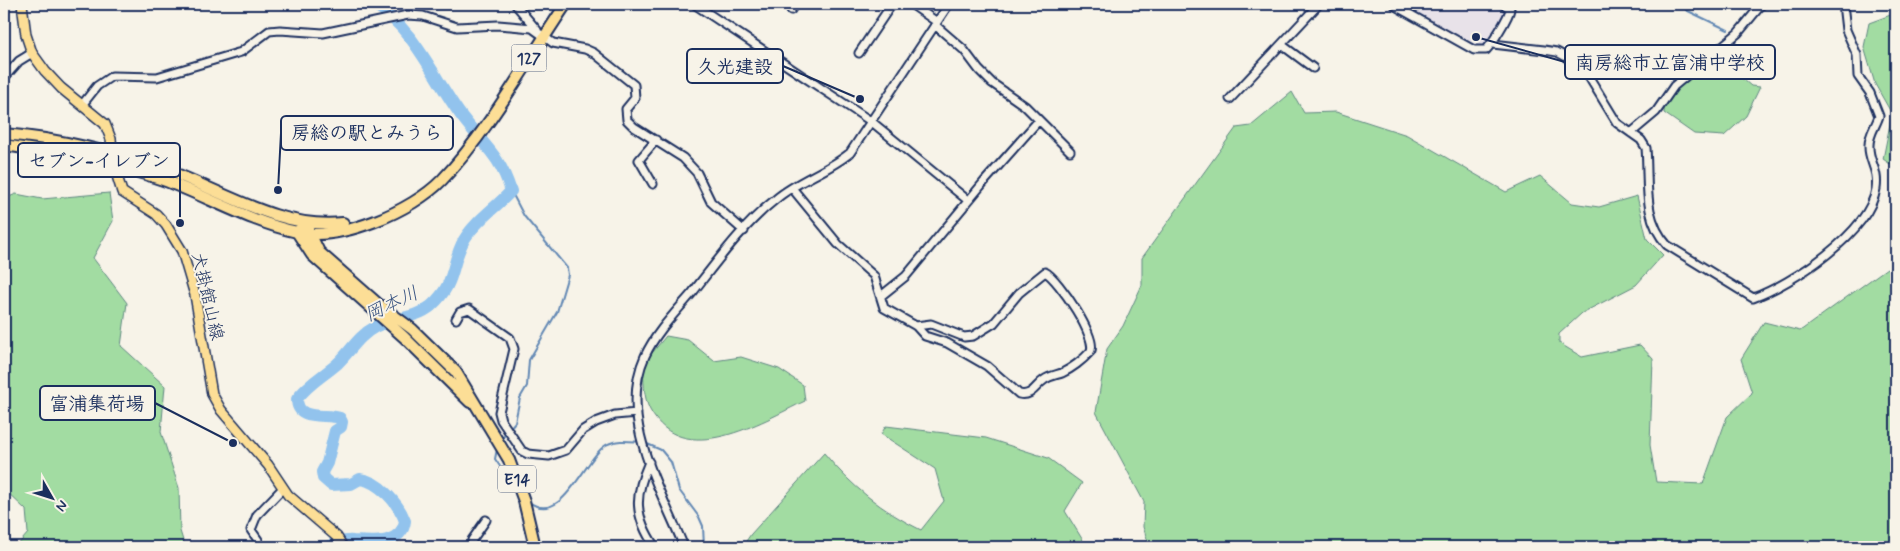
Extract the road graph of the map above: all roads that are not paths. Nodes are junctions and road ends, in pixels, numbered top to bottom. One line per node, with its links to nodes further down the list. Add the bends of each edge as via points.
1 (22, 4): 17 (main road, 犬掛館山線)
2 (515, 4): 14 (street)
3 (566, 4): 14 (highway, 127)
4 (694, 4): 24 (street)
5 (892, 4): 18 (street)
6 (911, 4): 13 (street)
7 (949, 4): 13 (street)
8 (1319, 4): 16 (street)
9 (1394, 4): 15 (street, via 1474,50 1486,50)
10 (1503, 4): 15 (street, via 1510,9 1509,14)
11 (1762, 4): 25 (street, via 1738,33 1674,86 1656,112)
12 (1843, 4): 25 (street, via 1846,30 1857,56 1858,76 1878,110 1879,116 1868,142 1869,155 1876,169 1876,186 1864,217 1811,268 1753,298 1667,245 1656,233 1650,213 1646,148)
13 (936, 23): 23 (street, via 992,84 1025,106); 24 (street)
14 (541, 34): 22 (street, via 498,25 457,27 423,16 408,15 323,33 269,31 241,52 157,77 112,76 98,86); 27 (street, via 553,43 594,53 634,85 635,98 626,109 627,120); 34 (highway, 127, via 492,114 432,190 411,205)
15 (1493, 44): 25 (street, via 1544,50 1566,57 1589,77 1617,123)
16 (1282, 45): 19 (street); 21 (street)
17 (32, 52): 20 (street); 22 (main road, 犬掛館山線, via 50,77)
18 (859, 53)
19 (1313, 68)
20 (4, 78)
21 (1230, 99)
22 (82, 105): 30 (main road, 犬掛館山線, via 105,124)
23 (1039, 120): 29 (street); 39 (street, via 906,276)
24 (872, 122): 32 (street, via 850,153 836,165); 33 (street)
25 (1632, 133)
26 (4, 134): 30 (highway, 127, via 69,144)
27 (656, 140): 31 (street, via 639,160); 36 (street, via 692,166 711,202)
28 (4, 145): 30 (highway, 127)
29 (1070, 152)
30 (114, 161): 35 (highway, 127, via 166,170 267,212); 37 (highway, 127, via 258,220); 46 (main road, 犬掛館山線, via 122,192 156,214 182,251 195,295 212,394 221,410 268,465)
31 (653, 184)
32 (792, 188): 36 (street, via 777,198); 39 (street, via 838,244 874,276)
33 (965, 198)
34 (381, 219): 35 (highway, 127); 38 (highway, 127, via 358,227)
35 (305, 223): 37 (highway); 38 (highway)
36 (744, 231): 43 (street, via 655,338 640,372)
37 (297, 232): 38 (highway, 127); 40 (highway, via 312,255)
38 (312, 234): 40 (highway, via 319,252)
39 (882, 296): 42 (street, via 884,308)
40 (374, 305): 44 (highway); 44 (highway, via 412,329 456,372)
41 (456, 319): 43 (street, via 460,312 469,309 512,344 514,349 499,412 522,451 549,456 566,450 583,430 596,422 615,415)
42 (916, 326): 42 (street, via 931,324 964,338 973,336 994,323 1019,293 1046,272 1077,313 1093,343 1091,351 1073,366 1044,379 1024,395 1012,390 987,366 947,343 925,336)
43 (637, 413): 45 (street)
44 (488, 421): 48 (highway, E14, via 518,481)
45 (649, 462): 52 (street, via 638,492 638,512); 53 (street)
46 (282, 489): 49 (street, via 253,521 251,530); 50 (main road, 犬掛館山線, via 337,537)
47 (486, 520): 51 (street, via 472,540)
48 (535, 545)
49 (259, 547)
50 (342, 547)
51 (472, 547)
52 (655, 547)
53 (684, 547)

